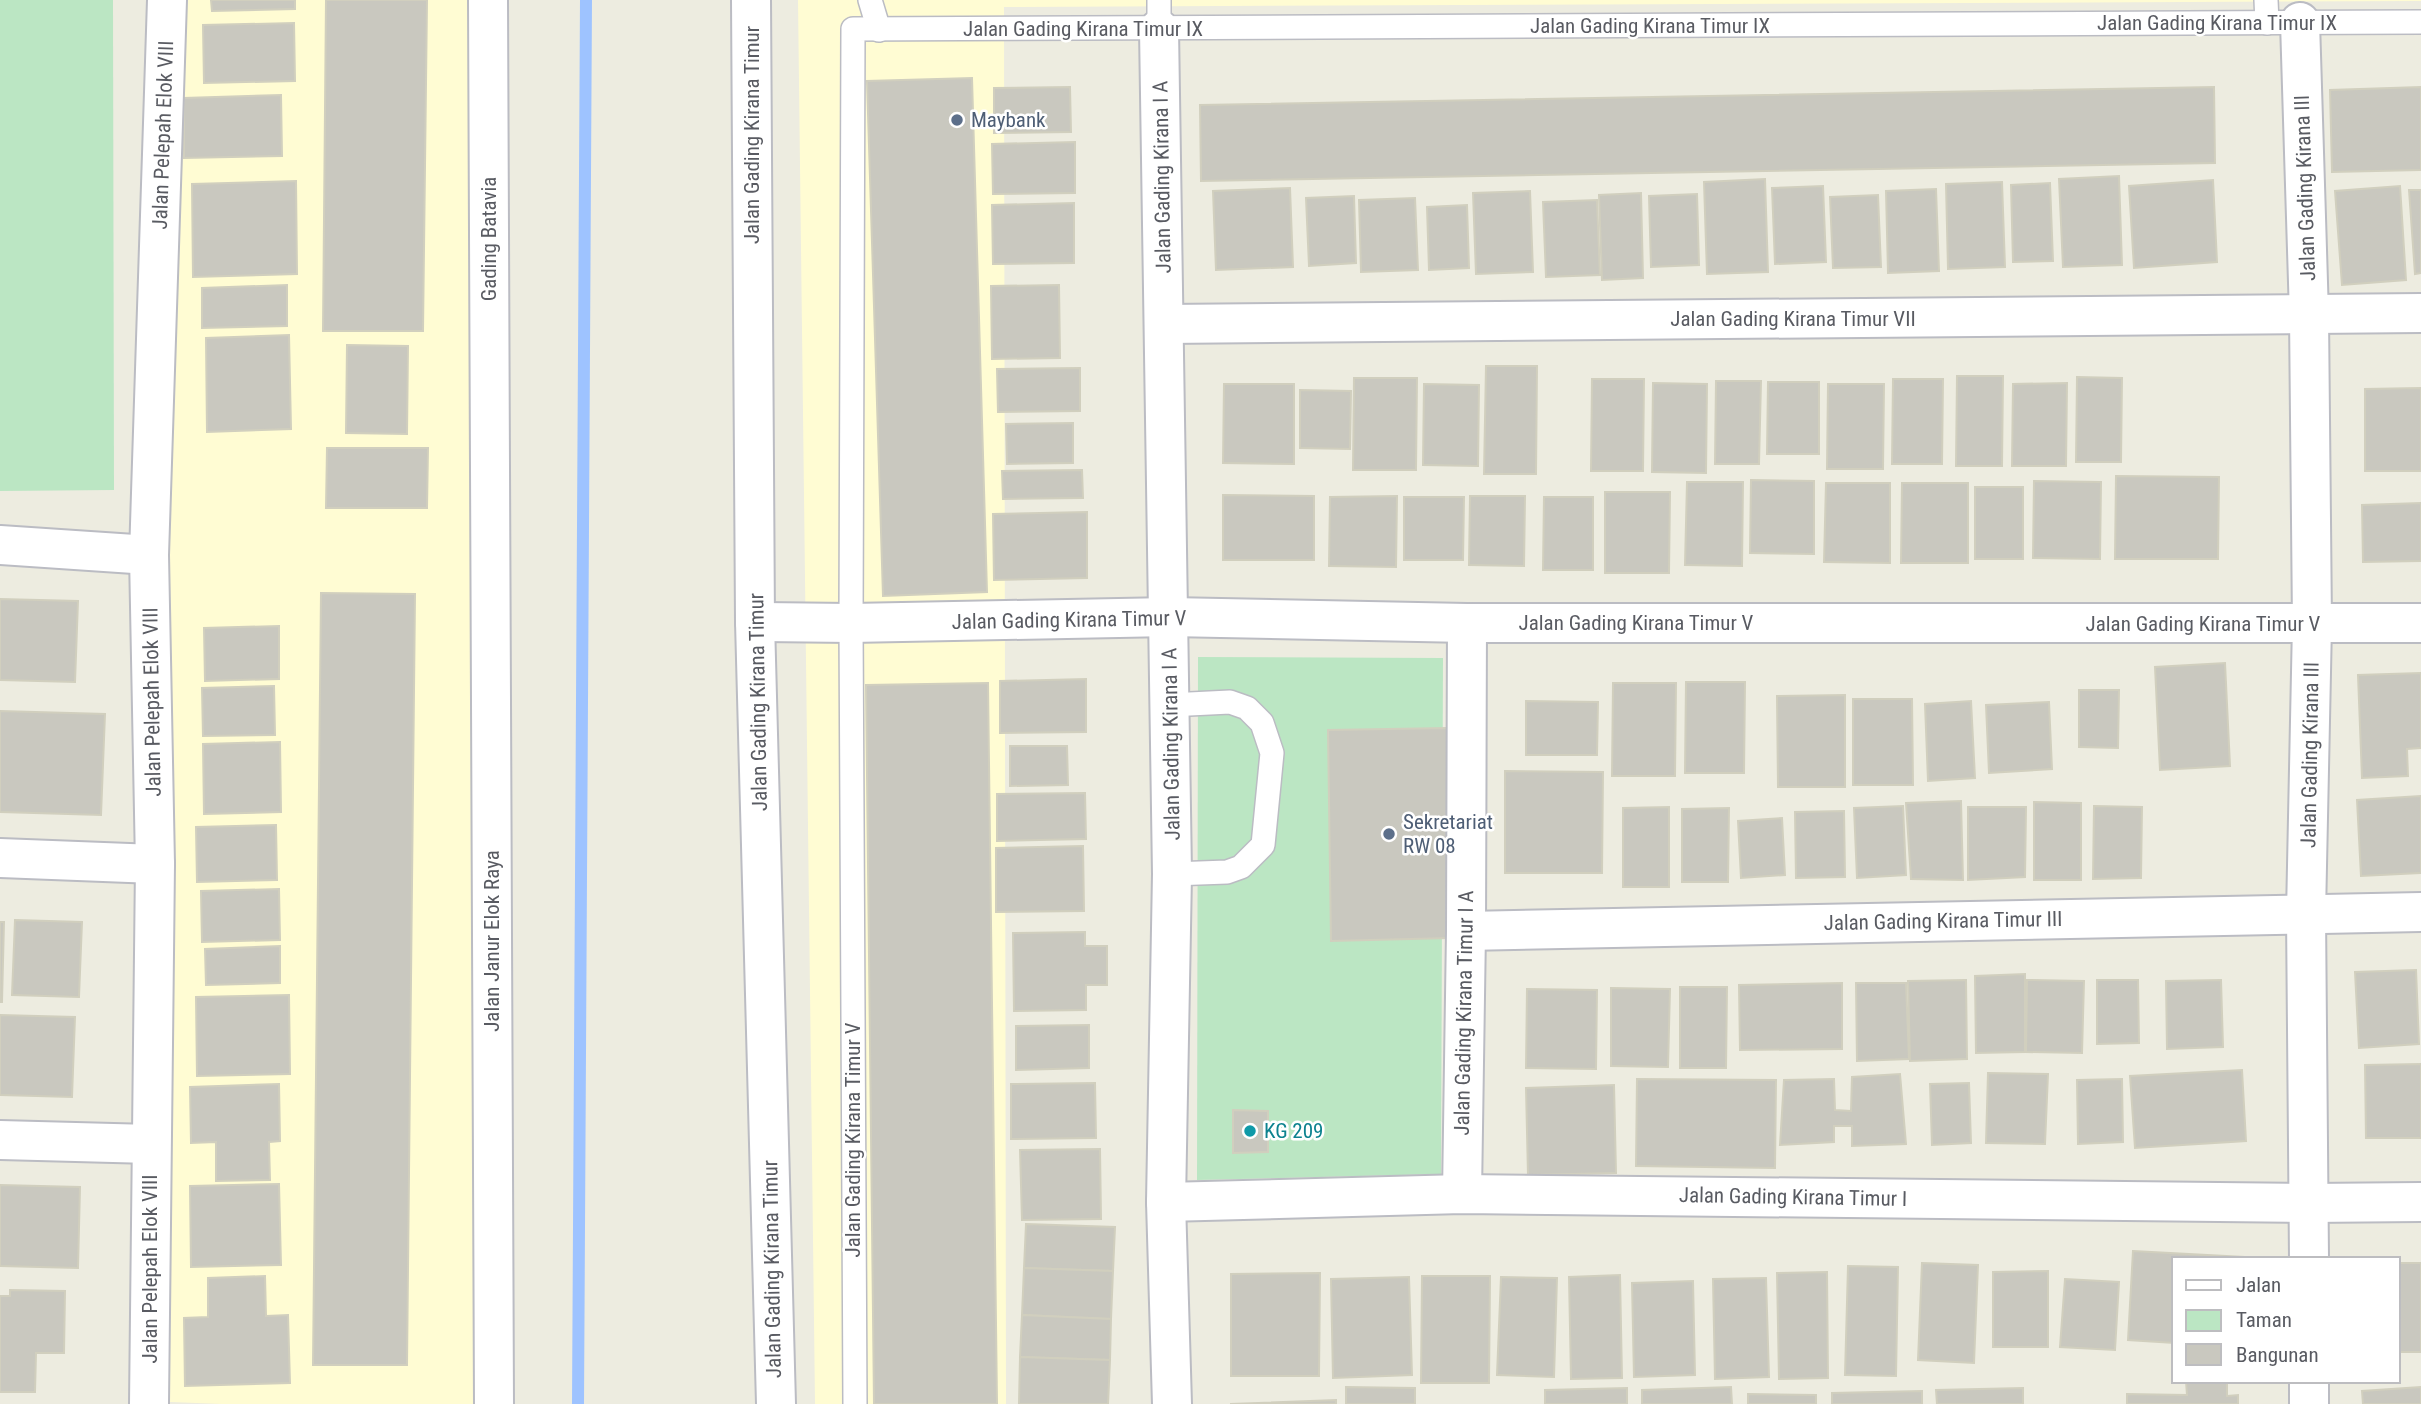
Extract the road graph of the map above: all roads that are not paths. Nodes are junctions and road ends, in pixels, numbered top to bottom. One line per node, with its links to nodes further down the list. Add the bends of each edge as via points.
1 (167, 0): 16 (street, Jalan Pelepah Elok VIII)
2 (488, 0): 14 (street, Gading Batavia)
3 (751, 0): 18 (street, Jalan Gading Kirana Timur)
4 (870, 0): 10 (lane)
5 (2266, 0): 7 (lane)
6 (1159, 15): 7 (lane, Jalan Gading Kirana Timur IX); 10 (lane, Jalan Gading Kirana Timur IX); 13 (street, Jalan Gading Kirana I A)
7 (2289, 15): 8 (lane, Jalan Gading Kirana Timur IX); 12 (street, Jalan Gading Kirana III)
8 (2421, 22)
9 (853, 29): 10 (lane, Jalan Gading Kirana Timur IX); 19 (lane, Jalan Gading Kirana Timur V)
10 (879, 30)
11 (2421, 313): 12 (street, Jalan Gading Kirana Timur VII)
12 (2309, 315): 13 (street, Jalan Gading Kirana Timur VII); 22 (street, Jalan Gading Kirana III)
13 (1165, 324): 17 (street, Jalan Gading Kirana I A)
14 (491, 478): 39 (street, Jalan Janur Elok Raya)
15 (0, 545): 16 (street)
16 (149, 555): 25 (street, Jalan Pelepah Elok VIII)
17 (1170, 617): 19 (street, Jalan Gading Kirana Timur V); 20 (street, Jalan Gading Kirana Timur V); 23 (street, Jalan Gading Kirana I A)
18 (755, 622): 19 (street, Jalan Gading Kirana Timur V); 40 (street, Jalan Gading Kirana Timur)
19 (851, 623): 41 (lane, Jalan Gading Kirana Timur V)
20 (1466, 623): 22 (street, Jalan Gading Kirana Timur V); 29 (street, Jalan Gading Kirana Timur I A)
21 (2421, 623): 22 (street, Jalan Gading Kirana Timur V)
22 (2312, 624): 28 (street, Jalan Gading Kirana III)
23 (1169, 705): 26 (street, Jalan Gading Kirana I A); 26 (lane, via 1230,702 1247,708 1262,723 1272,753 1263,845 1241,867 1227,872)
24 (0, 858): 25 (street)
25 (155, 864): 31 (street, Jalan Pelepah Elok VIII)
26 (1172, 874): 33 (street, Jalan Gading Kirana I A)
27 (2421, 912): 28 (street, Jalan Gading Kirana Timur III)
28 (2306, 914): 29 (street, Jalan Gading Kirana Timur III); 35 (street, Jalan Gading Kirana III)
29 (1466, 931): 32 (street, Jalan Gading Kirana Timur I A)
30 (0, 1140): 31 (street)
31 (151, 1144): 38 (street, Jalan Pelepah Elok VIII)
32 (1462, 1194): 33 (street, Jalan Gading Kirana Timur I); 35 (street, Jalan Gading Kirana Timur I)
33 (1166, 1202): 42 (street, Jalan Gading Kirana I A)
34 (2421, 1202): 35 (street, Jalan Gading Kirana Timur I)
35 (2309, 1203): 36 (street, Jalan Gading Kirana III)
36 (2309, 1257)
37 (2309, 1383): 43 (street)
38 (149, 1404)
39 (494, 1404)
40 (776, 1404)
41 (855, 1404)
42 (1172, 1404)
43 (2309, 1404)

